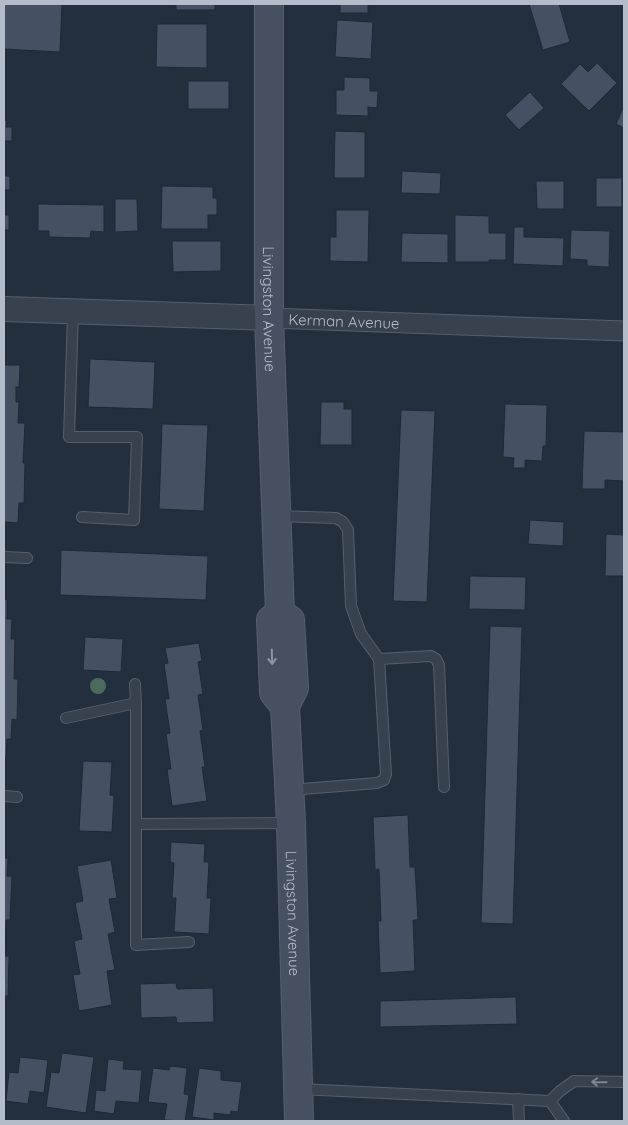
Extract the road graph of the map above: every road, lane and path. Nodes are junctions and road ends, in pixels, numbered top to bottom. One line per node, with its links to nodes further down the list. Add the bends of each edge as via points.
1 (269, 4): 4 (main road, Livingston Avenue)
2 (4, 309): 3 (street, Kerman Avenue)
3 (73, 312): 4 (street, Kerman Avenue); 7 (lane, via 68,437 138,437 134,520)
4 (269, 318): 5 (street, Kerman Avenue); 6 (main road, Livingston Avenue)
5 (624, 331)
6 (276, 516): 10 (lane, via 336,518 343,522 348,530 351,606 361,634); 15 (main road, Livingston Avenue, via 280,613 290,620 294,688 285,706)
7 (82, 517)
8 (4, 557): 9 (lane)
9 (27, 558)
10 (379, 659): 14 (lane, via 431,656 436,659 439,665); 15 (lane, via 384,780)
11 (135, 684): 12 (lane)
12 (136, 703): 13 (lane); 18 (lane)
13 (66, 718)
14 (444, 787)
15 (289, 790): 19 (main road, Livingston Avenue)
16 (4, 796): 17 (lane)
17 (17, 797)
18 (136, 824): 19 (lane); 20 (lane, via 136,945)
19 (291, 824): 22 (main road, Livingston Avenue)
20 (189, 942)
21 (624, 1082): 24 (lane, one-way to 24, via 574,1081)
22 (298, 1089): 23 (lane); 25 (main road, Livingston Avenue)
23 (518, 1099): 24 (lane); 26 (lane)
24 (550, 1101): 27 (lane)
25 (299, 1121)
26 (519, 1121)
27 (564, 1121)

